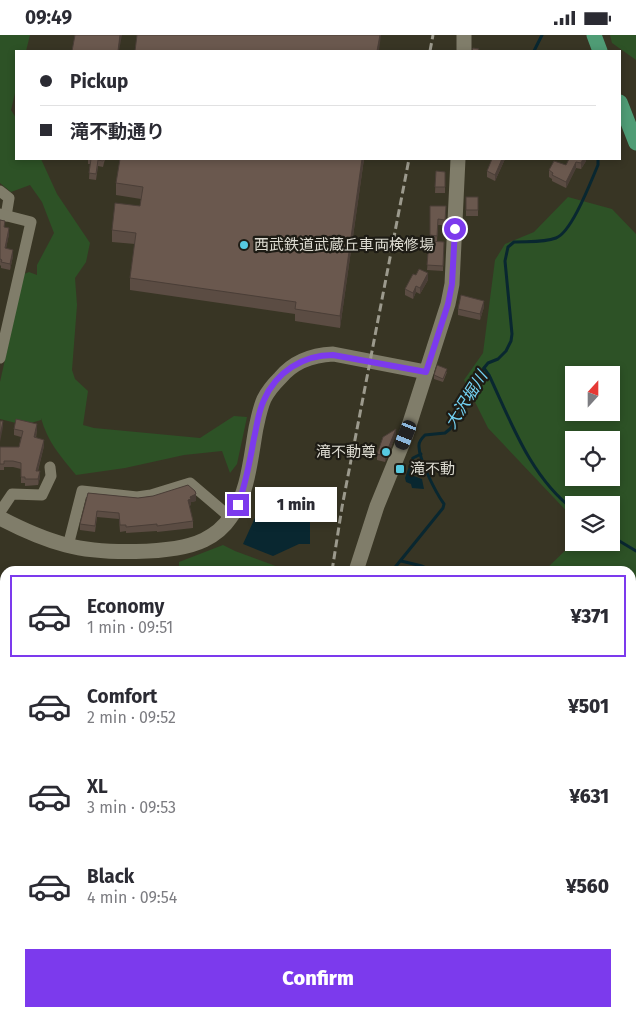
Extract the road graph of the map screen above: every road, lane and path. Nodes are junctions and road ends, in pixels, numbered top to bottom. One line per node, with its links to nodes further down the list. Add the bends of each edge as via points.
1 (464, 35): 3 (street)
2 (594, 35): 4 (highway)
3 (464, 50)
4 (600, 50)
5 (621, 105): 6 (highway)
6 (636, 143)
7 (458, 160): 11 (street, via 452,284)
8 (0, 191): 9 (street, via 9,198)
9 (3, 215): 10 (street, via 31,221)
10 (0, 358)
11 (426, 372): 15 (street, via 333,355 319,355 294,364 271,387 263,401 245,486); 17 (street)
12 (50, 467): 13 (street, via 51,477 42,495 12,494)
13 (0, 512)
14 (0, 518): 16 (street)
15 (231, 518): 16 (street, via 203,540 172,549 135,552); 16 (street, via 190,483 137,497 82,491)
16 (68, 546)
17 (358, 566)

